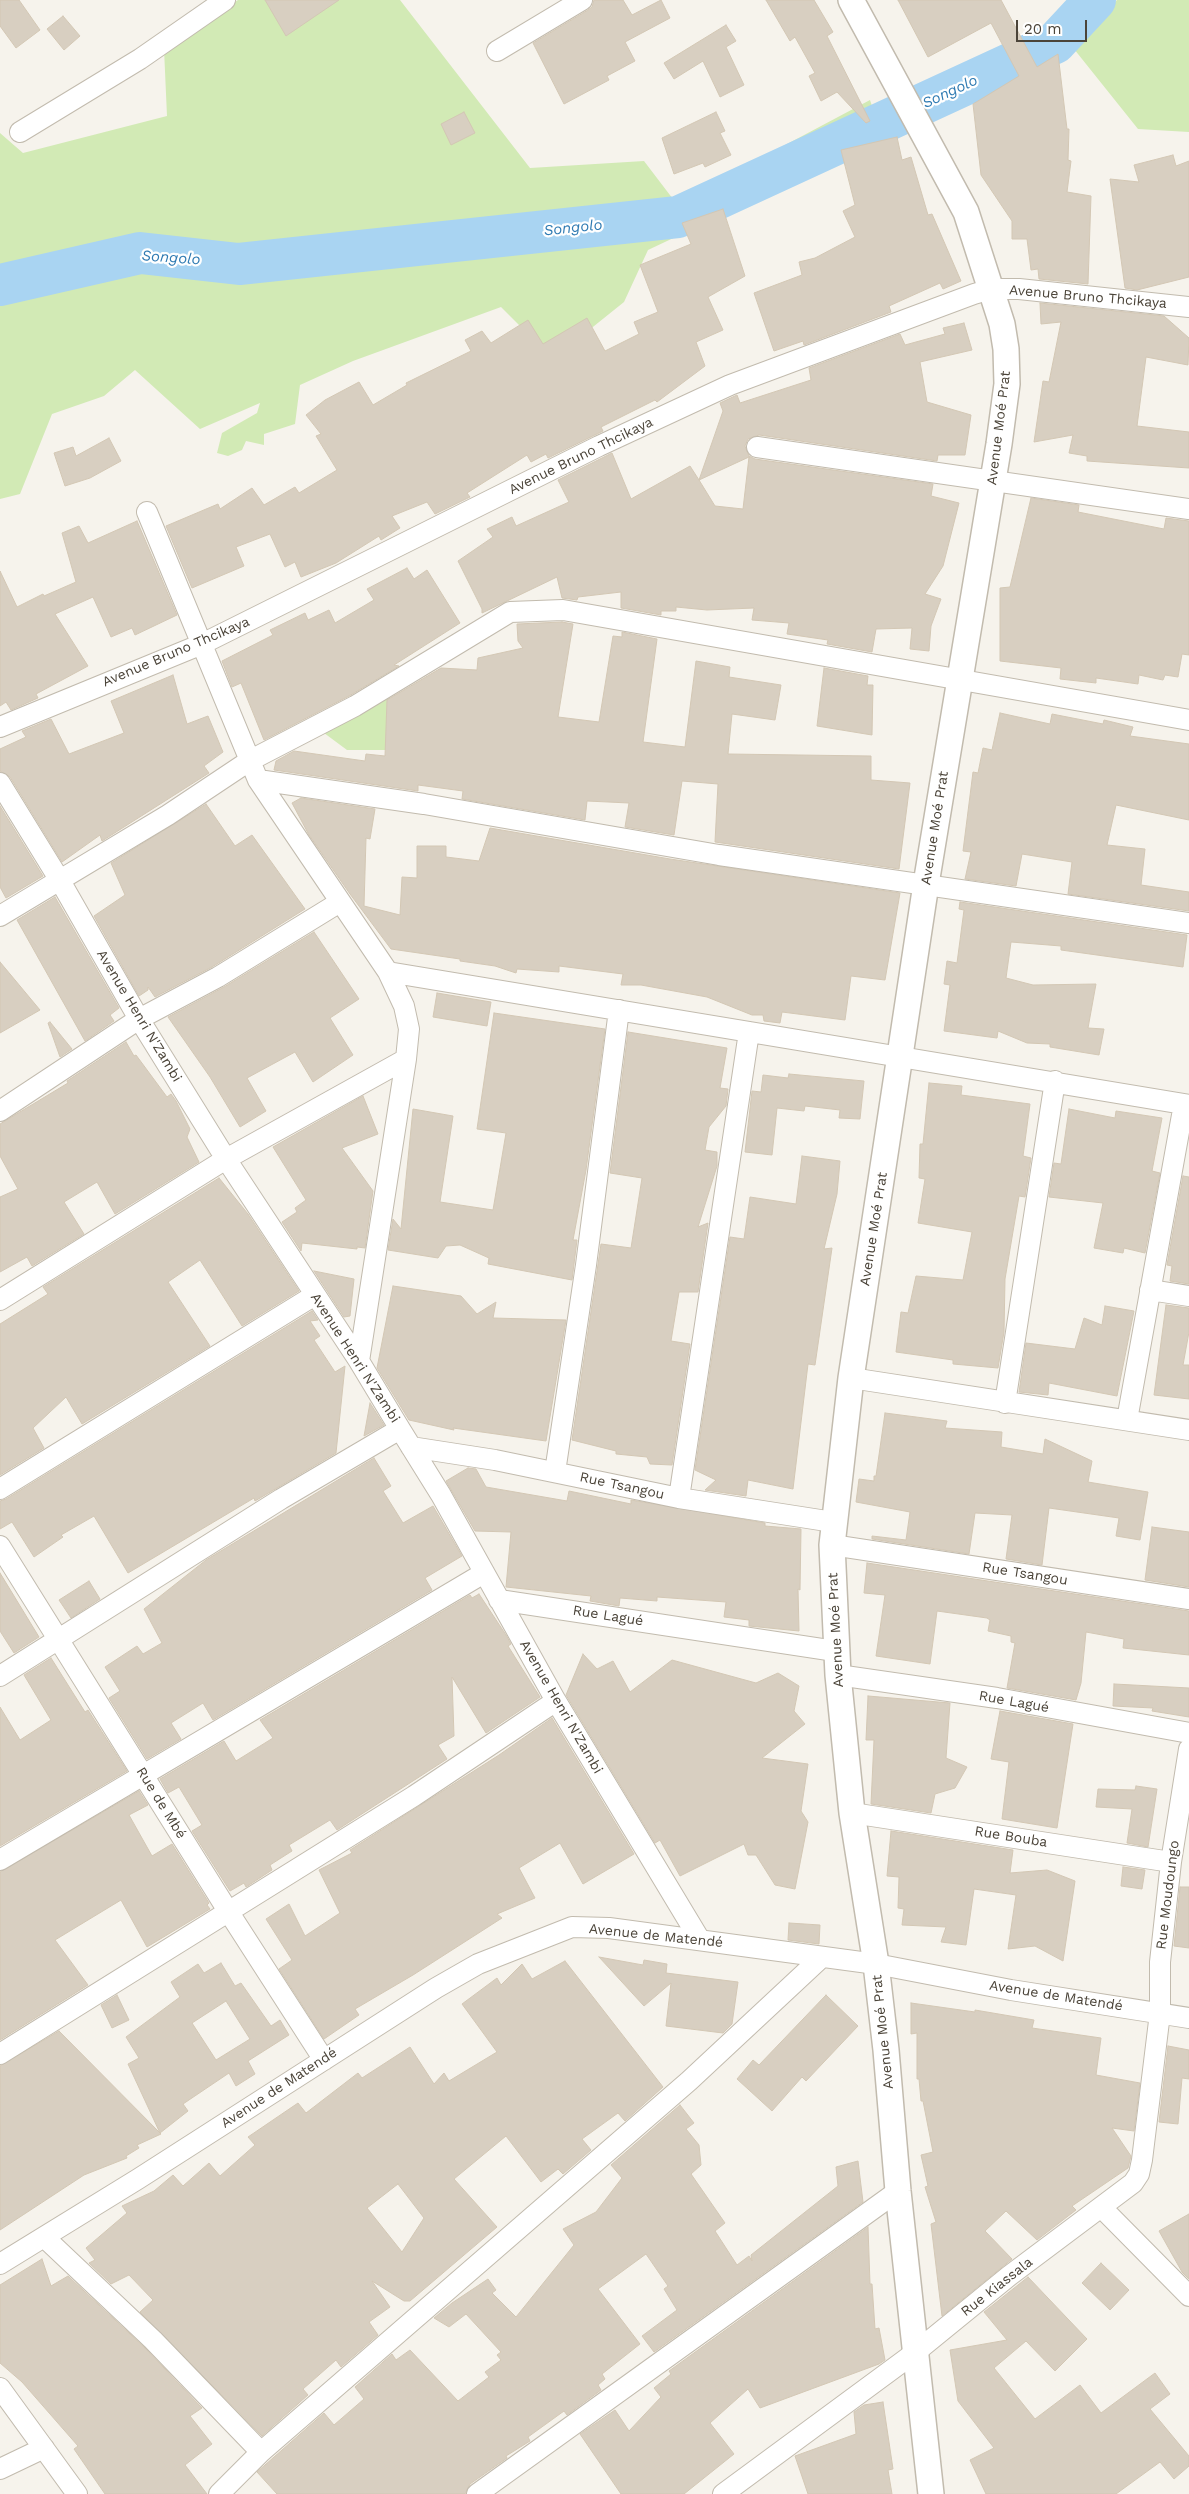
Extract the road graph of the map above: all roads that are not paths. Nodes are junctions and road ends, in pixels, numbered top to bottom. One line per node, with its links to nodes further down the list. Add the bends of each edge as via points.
1 (225, 0): 6 (street, via 140,59)
2 (582, 0): 4 (street)
3 (851, 0): 7 (street, Avenue Moé Prat, via 966,212)
4 (559, 6): 5 (street)
5 (497, 51)
6 (20, 132)
7 (991, 290): 8 (street, Avenue Bruno Thcikaya, via 1019,289); 10 (street, Avenue Moé Prat, via 1002,324 1007,384); 13 (street, Avenue Bruno Thcikaya, via 730,386 599,446)
8 (1189, 307)
9 (757, 447): 10 (street)
10 (993, 480): 11 (street); 14 (street, Avenue Moé Prat)
11 (1189, 509)
12 (147, 512): 13 (street)
13 (202, 644): 16 (street, Avenue Bruno Thcikaya); 17 (street)
14 (960, 680): 15 (street); 17 (street, via 563,610 510,612 355,706); 21 (street, Avenue Moé Prat)
15 (1189, 720)
16 (0, 727)
17 (249, 761): 18 (street); 20 (street, via 168,815)
18 (258, 780): 21 (street, via 424,804 719,855); 22 (street)
19 (0, 783): 20 (street, Avenue Henri N'Zambi)
20 (59, 879): 23 (street); 27 (street, Avenue Henri N'Zambi)
21 (926, 884): 24 (street); 29 (street, Avenue Moé Prat)
22 (340, 902): 25 (street); 27 (street, via 218,977)
23 (0, 916)
24 (1189, 923)
25 (388, 972): 26 (street); 30 (street, via 404,1006 409,1029)
26 (618, 1010): 28 (street); 46 (street, via 586,1265)
27 (139, 1019): 33 (street); 34 (street, Avenue Henri N'Zambi)
28 (749, 1032): 29 (street); 48 (street)
29 (901, 1057): 31 (street); 40 (street, Avenue Moé Prat)
30 (406, 1059): 34 (street); 39 (street)
31 (1055, 1081): 32 (street); 41 (street)
32 (1186, 1104): 35 (street)
33 (0, 1111)
34 (226, 1159): 36 (street, Avenue Henri N'Zambi); 38 (street)
35 (1150, 1290): 37 (street); 42 (street)
36 (315, 1295): 39 (street, Avenue Henri N'Zambi); 47 (street)
37 (1189, 1296)
38 (0, 1300)
39 (359, 1361): 43 (street, Avenue Henri N'Zambi)
40 (851, 1378): 41 (street); 49 (street, Avenue Moé Prat)
41 (1005, 1403): 42 (street)
42 (1127, 1420): 44 (street)
43 (400, 1429): 45 (street, Avenue Henri N'Zambi); 54 (street, via 281,1499)
44 (1189, 1430)
45 (412, 1447): 46 (street, Rue Tsangou); 51 (street, Avenue Henri N'Zambi)
46 (555, 1472): 48 (street, Rue Tsangou)
47 (0, 1489)
48 (679, 1498): 49 (street, Rue Tsangou)
49 (833, 1534): 52 (street, Rue Tsangou); 55 (street, Avenue Moé Prat)
50 (0, 1546): 54 (street, Rue de Mbé)
51 (484, 1573): 53 (street, Avenue Henri N'Zambi); 60 (street)
52 (1189, 1599)
53 (499, 1600): 55 (street, Rue Lagué); 57 (street, Avenue Henri N'Zambi)
54 (59, 1640): 56 (street); 60 (street, Rue de Mbé)
55 (836, 1663): 58 (street, Rue Lagué, via 997,1698); 61 (street, Avenue Moé Prat)
56 (0, 1676)
57 (556, 1701): 64 (street, via 414,1796); 65 (street, Avenue Henri N'Zambi)
58 (1189, 1733)
59 (1189, 1749): 63 (street, Rue Moudoungo)
60 (144, 1775): 62 (street); 64 (street, Rue de Mbé)
61 (852, 1813): 63 (street, Rue Bouba); 67 (street, Avenue Moé Prat)
62 (0, 1860)
63 (1171, 1862): 68 (street, Rue Moudoungo, via 1160,1962)
64 (228, 1911): 70 (street); 71 (street, Rue de Mbé)
65 (700, 1940): 66 (street, Avenue de Matendé); 71 (street, Avenue de Matendé, via 609,1928 572,1927 478,1964)
66 (822, 1957): 67 (street, Avenue de Matendé); 80 (street, via 689,2081)
67 (876, 1964): 68 (street, Avenue de Matendé, via 1010,1990); 72 (street, Avenue Moé Prat)
68 (1160, 2013): 69 (street, Avenue de Matendé); 73 (street, Rue Kiassala, via 1139,2174 1133,2183)
69 (1189, 2018)
70 (0, 2054)
71 (324, 2060): 74 (street, Avenue de Matendé)
72 (898, 2191): 77 (street, Avenue Moé Prat); 84 (street)
73 (1101, 2207): 76 (street); 77 (street, Rue Kiassala)
74 (44, 2237): 75 (street, Avenue de Matendé); 80 (street, via 153,2340)
75 (0, 2264)
76 (1189, 2296)
77 (917, 2351): 85 (street, Rue Kiassala); 86 (street, Avenue Moé Prat)
78 (0, 2388): 79 (street)
79 (44, 2448): 81 (street); 82 (street)
80 (261, 2452): 83 (street)
81 (0, 2469)
82 (77, 2494)
83 (219, 2494)
84 (477, 2494)
85 (723, 2494)
86 (931, 2494)

